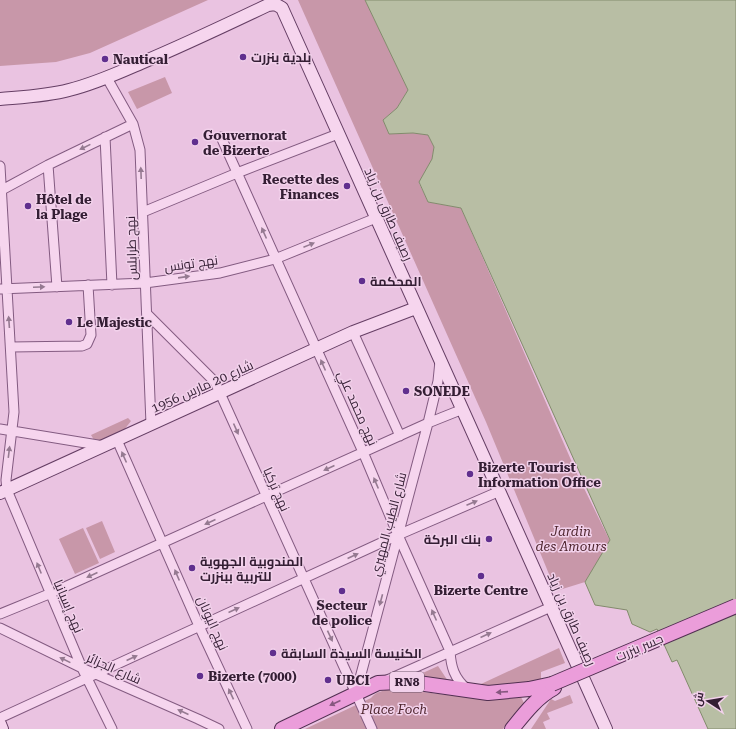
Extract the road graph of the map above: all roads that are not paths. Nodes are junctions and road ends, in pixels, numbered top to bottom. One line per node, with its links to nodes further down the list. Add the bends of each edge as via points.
1 (278, 3): 2 (main road, رصيف طارق بن زياد); 5 (main road, رصيف طارق بن زياد, via 284,11)
2 (107, 78): 3 (main road, رصيف طارق بن زياد, via 53,94); 4 (street, نهج طرابلس)
3 (0, 99)
4 (133, 124): 7 (street); 12 (street, نهج طرابلس, one-way to 4, via 140,150)
5 (338, 134): 10 (street); 13 (main road, رصيف طارق بن زياد)
6 (221, 136): 10 (street, نهج محمد علي)
7 (105, 138): 8 (street, one-way to 8); 16 (street)
8 (48, 165): 11 (street); 18 (street)
9 (0, 166): 11 (street)
10 (237, 173): 12 (street); 14 (street, نهج محمد علي, one-way to 10)
11 (1, 190): 19 (street)
12 (143, 212): 15 (street, نهج طرابلس)
13 (376, 218): 14 (street, نهج تونس, one-way to 13); 20 (main road, رصيف طارق بن زياد)
14 (275, 259): 15 (street, نهج تونس, one-way to 14, via 220,273); 24 (street, نهج محمد علي)
15 (145, 283): 16 (street, نهج تونس); 21 (street, نهج طرابلس)
16 (112, 285): 17 (street, نهج تونس)
17 (88, 286): 18 (street, نهج تونس); 23 (street, via 91,335 86,344)
18 (57, 287): 19 (street, نهج تونس, one-way to 18)
19 (3, 289): 23 (street, one-way to 19)
20 (416, 308): 22 (main road, شارع 20 مارس 1956); 25 (main road, رصيف طارق بن زياد)
21 (147, 314): 26 (street, نهج تركيا, via 214,382); 29 (street, نهج طرابلس)
22 (354, 332): 24 (main road, شارع 20 مارس 1956); 32 (street)
23 (11, 347): 31 (street, via 14,412)
24 (316, 349): 26 (main road, شارع 20 مارس 1956); 35 (street, نهج محمد علي, one-way to 24)
25 (440, 360): 27 (main road, رصيف طارق بن زياد); 28 (street, شارع الطيب المهيري)
26 (220, 393): 29 (main road, شارع 20 مارس 1956); 38 (street, نهج تركيا, one-way to 38)
27 (463, 409): 28 (street); 36 (main road, رصيف طارق بن زياد)
28 (428, 423): 32 (street); 39 (street, شارع الطيب المهيري)
29 (151, 424): 33 (main road, شارع 20 مارس 1956)
30 (0, 429): 31 (street)
31 (12, 431): 34 (street); 37 (street, one-way to 31)
32 (400, 436): 35 (street)
33 (117, 440): 34 (main road, شارع 20 مارس 1956); 40 (street, نهج اليونان, one-way to 33)
34 (104, 446): 37 (main road, شارع 20 مارس 1956)
35 (363, 452): 38 (street, one-way to 38); 39 (street, نهج محمد علي, one-way to 35)
36 (500, 491): 39 (street, one-way to 36); 44 (main road, رصيف طارق بن زياد)
37 (3, 492): 42 (street, نهج إسبانيا, one-way to 37)
38 (266, 496): 40 (street, one-way to 40); 41 (street, نهج تركيا)
39 (398, 535): 41 (street, one-way to 39); 49 (street, نهج محمد علي, one-way to 39); 56 (street, شارع الطيب المهيري, one-way to 56)
40 (163, 543): 42 (street, one-way to 42); 47 (street, نهج اليونان, one-way to 40)
41 (304, 579): 47 (street, one-way to 41); 56 (street, نهج تركيا, one-way to 56)
42 (49, 594): 46 (street); 50 (street, نهج إسبانيا)
43 (736, 606): 55 (main road, جسر بنزرت / RN8, bridge)
44 (551, 607): 49 (street, one-way to 44); 67 (main road, رصيف طارق بن زياد)
45 (736, 611): 55 (main road, جسر بنزرت / RN8)
46 (0, 614)
47 (199, 626): 51 (street, one-way to 47); 62 (street, نهج اليونان, one-way to 47)
48 (0, 628): 50 (street, شارع الجزائر, one-way to 48)
49 (450, 651): 53 (street); 54 (street, نهج محمد علي, via 454,674)
50 (82, 668): 51 (street, شارع الجزائر); 52 (street, نهج إسبانيا)
51 (97, 674): 52 (street); 61 (street, شارع الجزائر, one-way to 51)
52 (87, 679): 57 (street); 60 (street, نهج إسبانيا)
53 (378, 683): 54 (main road, RN8, via 418,683); 56 (main road, RN8)
54 (468, 690): 55 (main road, RN8, one-way to 54, via 488,693)
55 (546, 691): 65 (main road, RN8); 66 (main road)
56 (356, 693): 63 (main road, RN8, one-way to 63); 64 (street, نهج تركيا)
57 (0, 718)
58 (0, 724): 59 (main road)
59 (2, 729)
60 (112, 729)
61 (219, 729)
62 (247, 729)
63 (282, 729)
64 (372, 729)
65 (512, 729)
66 (522, 729)
67 (606, 729)

